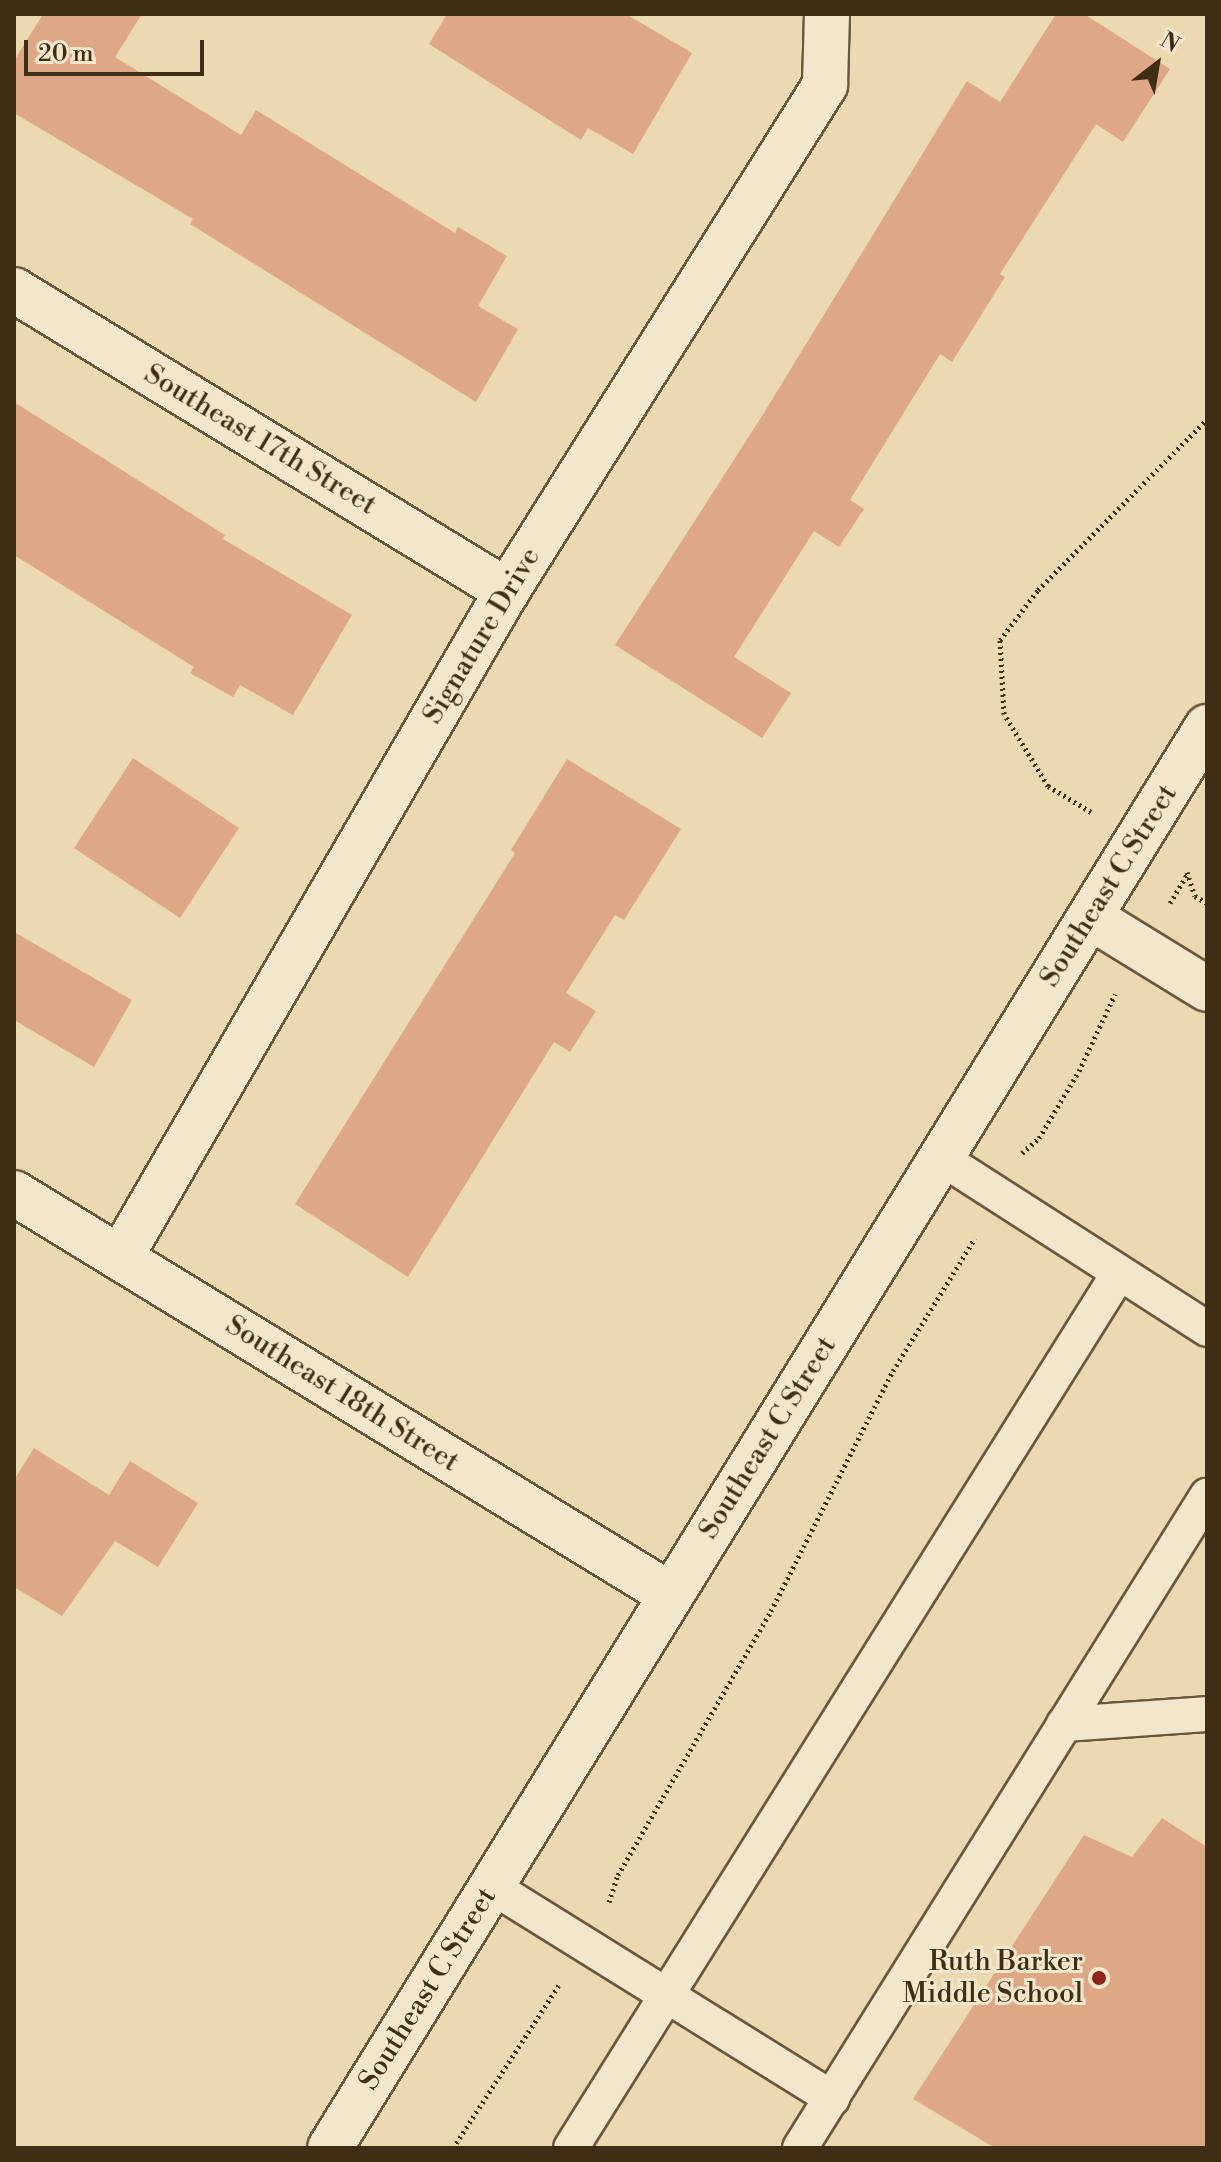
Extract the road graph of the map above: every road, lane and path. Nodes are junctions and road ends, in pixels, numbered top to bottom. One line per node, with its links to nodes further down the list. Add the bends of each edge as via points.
1 (827, 14): 4 (street, Signature Drive, via 825,85)
2 (14, 290): 4 (street, Southeast 17th Street)
3 (1207, 419): 6 (path, via 1038,590 1000,640 1004,714)
4 (507, 591): 16 (street, Signature Drive)
5 (1207, 727): 9 (street, Southeast C Street)
6 (1048, 786)
7 (1188, 873): 8 (path, via 1195,896)
8 (1207, 903)
9 (1090, 917): 10 (street); 13 (street, Southeast C Street)
10 (1207, 989)
11 (1101, 1017): 12 (path, via 1079,1071 1039,1138)
12 (1021, 1153)
13 (941, 1158): 17 (lane); 20 (street, Southeast C Street)
14 (14, 1193): 16 (street, Southeast 18th Street)
15 (976, 1236): 24 (path, via 893,1371 771,1611 618,1875)
16 (120, 1258): 20 (street, Southeast 18th Street)
17 (1119, 1273): 18 (lane); 26 (lane)
18 (1207, 1329)
19 (1207, 1496): 22 (lane)
20 (671, 1595): 23 (street, Southeast C Street)
21 (1207, 1714): 22 (lane)
22 (1064, 1724): 27 (lane)
23 (491, 1886): 26 (lane); 28 (street, Southeast C Street)
24 (606, 1911)
25 (561, 1981): 29 (path)
26 (667, 1995): 27 (lane); 30 (lane)
27 (832, 2098): 31 (lane)
28 (330, 2148)
29 (453, 2148)
30 (571, 2148)
31 (800, 2148)

